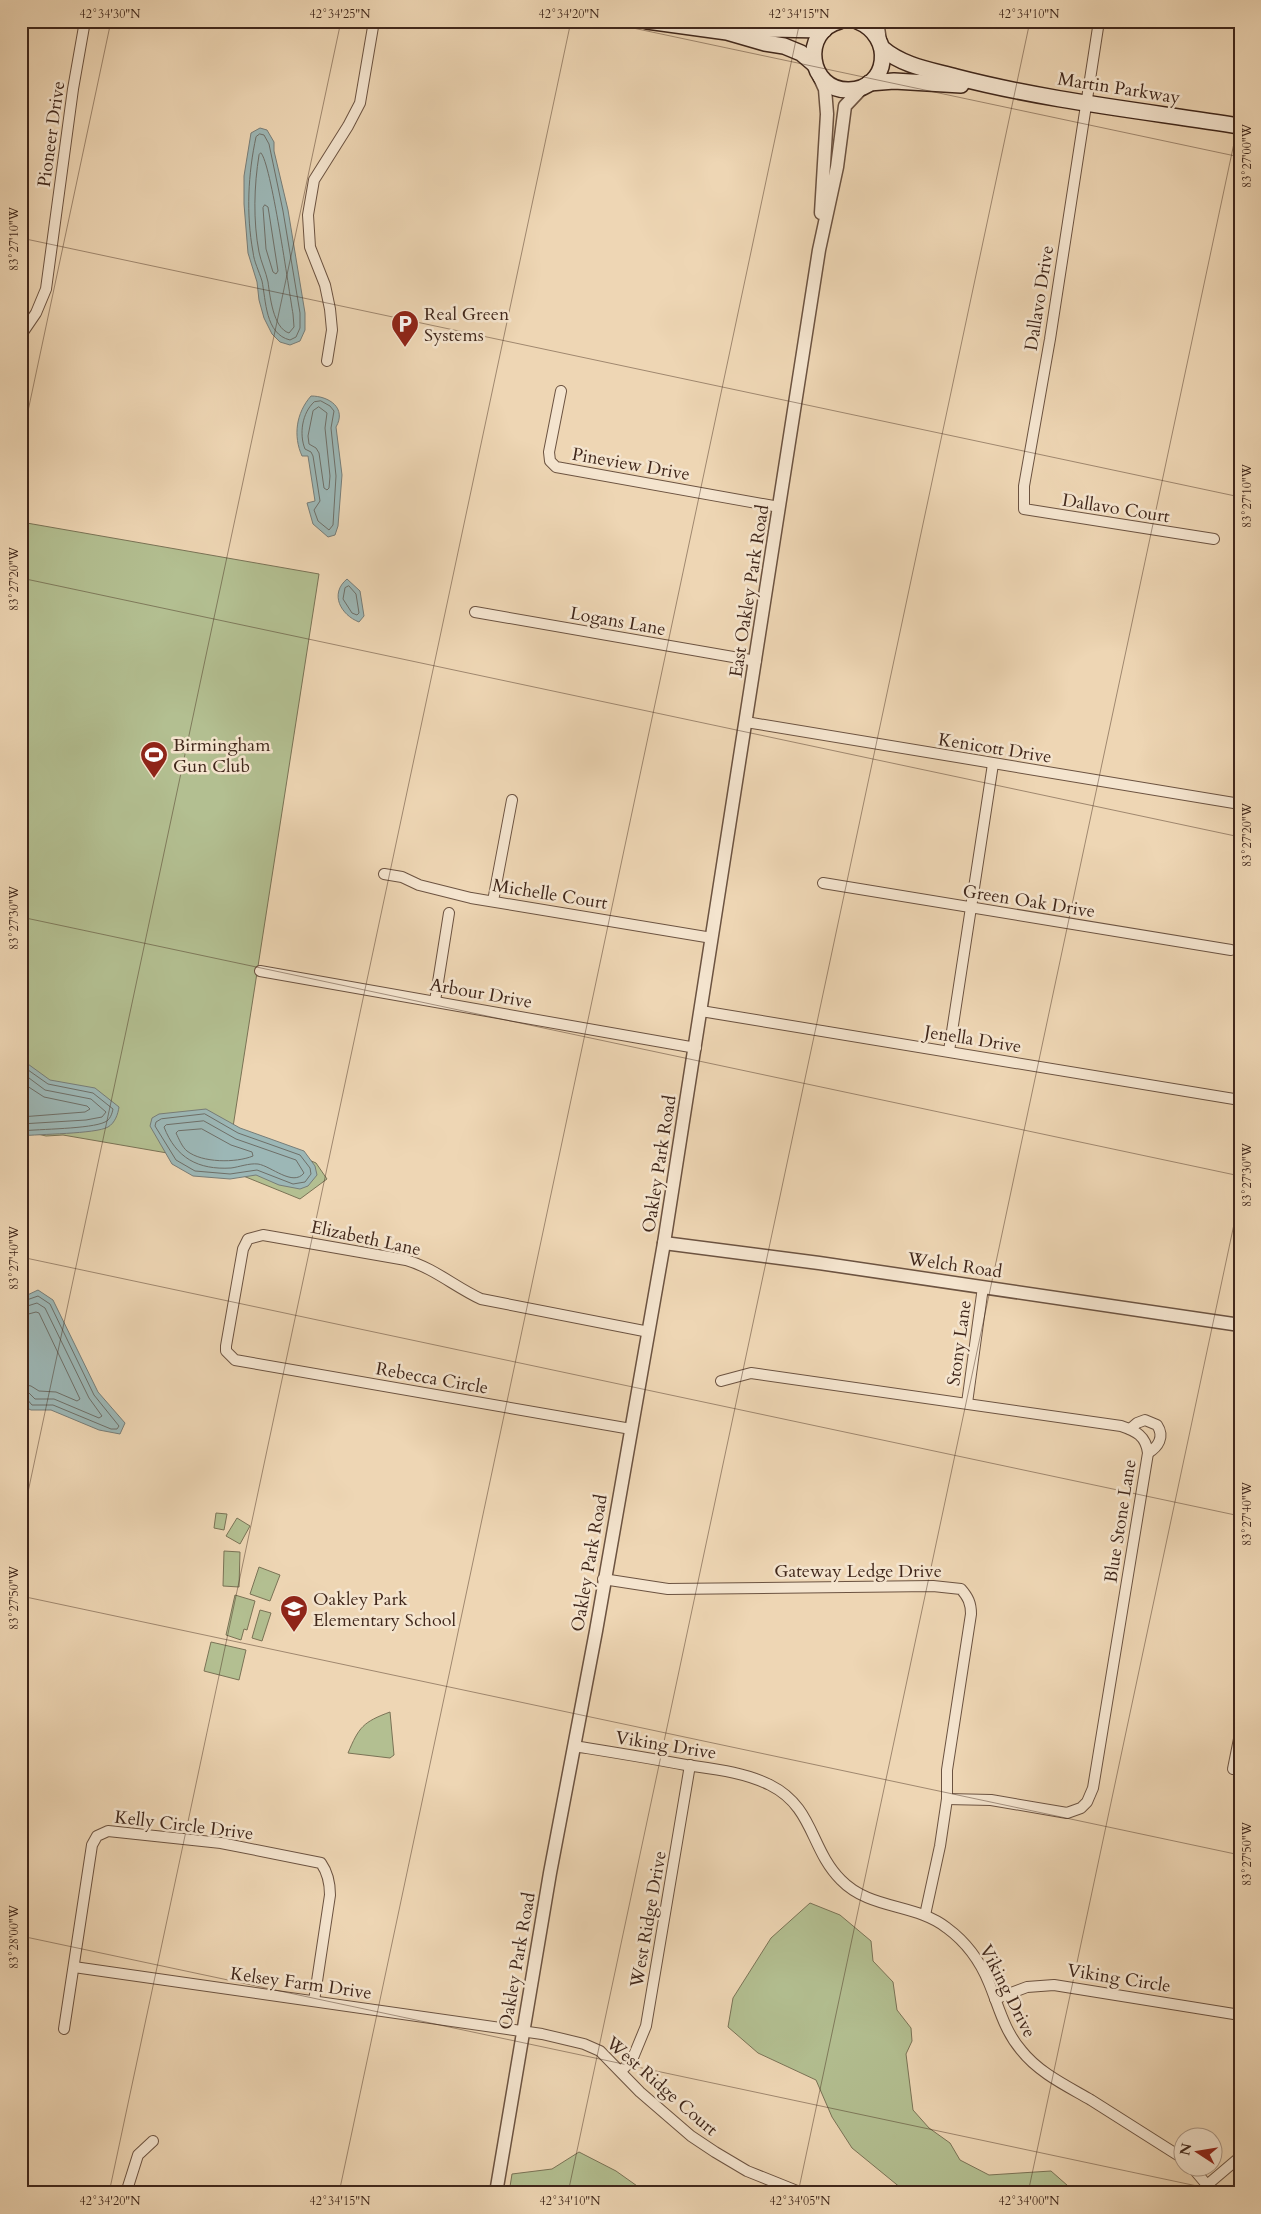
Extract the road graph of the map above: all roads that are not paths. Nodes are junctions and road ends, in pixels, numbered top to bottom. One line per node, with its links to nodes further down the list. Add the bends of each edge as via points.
1 (85, 21): 16 (street, Pioneer Drive, via 46,289 36,313)
2 (374, 21): 17 (street, via 360,103 314,180 308,215 310,247 330,309 332,330)
3 (647, 21): 8 (main road)
4 (857, 21): 9 (main road, Martin Parkway, via 874,32)
5 (877, 21): 9 (street)
6 (1099, 21): 13 (street, Dallavo Drive)
7 (833, 24): 8 (main road); 10 (main road, via 814,46)
8 (727, 32): 10 (main road, Martin Parkway, via 801,53)
9 (881, 44): 11 (main road, via 881,68); 12 (main road, Martin Parkway, via 895,59)
10 (817, 70): 11 (main road, Martin Parkway, via 828,84 838,89 850,90); 15 (street, East Oakley Park Road, via 825,89 827,114)
11 (865, 85): 12 (main road, Martin Parkway, via 894,81); 15 (street, East Oakley Park Road, via 845,106 837,167)
12 (992, 86): 13 (main road, Martin Parkway)
13 (1086, 102): 14 (main road, Martin Parkway); 19 (street, Dallavo Drive)
14 (1240, 126)
15 (819, 250): 20 (street, East Oakley Park Road)
16 (21, 335)
17 (327, 361)
18 (561, 391): 20 (street, Pineview Drive, via 549,452 550,461 556,467)
19 (1024, 498): 21 (street, Dallavo Court, via 1024,509 1036,512)
20 (779, 508): 23 (street, East Oakley Park Road)
21 (1214, 539)
22 (476, 612): 23 (street, Logans Lane)
23 (756, 661): 24 (street, East Oakley Park Road)
24 (746, 722): 25 (street, Kenicott Drive); 33 (street, East Oakley Park Road)
25 (993, 764): 27 (street, Kenicott Drive); 31 (street)
26 (512, 800): 30 (street)
27 (1240, 804)
28 (384, 874): 30 (street, Michelle Court, via 471,898)
29 (823, 883): 31 (street, Green Oak Drive)
30 (493, 900): 33 (street, Michelle Court)
31 (972, 908): 34 (street, Green Oak Drive); 39 (street)
32 (449, 913): 36 (street)
33 (712, 938): 37 (street, Oakley Park Road)
34 (1230, 950)
35 (260, 971): 36 (street, Arbour Drive)
36 (435, 1001): 38 (street, Arbour Drive)
37 (701, 1011): 38 (street, Oakley Park Road); 39 (street, Jenella Drive)
38 (696, 1048): 41 (street, Oakley Park Road)
39 (949, 1051): 40 (street, Jenella Drive)
40 (1240, 1100)
41 (664, 1243): 42 (street, Welch Road); 44 (street, Oakley Park Road)
42 (983, 1287): 43 (street, Welch Road); 47 (street, Stony Lane)
43 (1240, 1325)
44 (649, 1332): 45 (street, Elizabeth Lane, via 482,1299 461,1290 424,1265 406,1260 256,1235 248,1239 243,1249 226,1346); 48 (street, Oakley Park Road)
45 (230, 1356): 48 (street, Rebecca Circle, via 242,1362)
46 (721, 1381): 47 (street, via 751,1373)
47 (967, 1403): 49 (street)
48 (631, 1429): 51 (street, Oakley Park Road)
49 (1130, 1429): 50 (street, Blue Stone Lane, via 1142,1436); 50 (street, via 1145,1420 1157,1425 1160,1439)
50 (1148, 1453): 56 (street, Blue Stone Lane, via 1093,1788 1087,1802 1067,1813 991,1800)
51 (604, 1579): 53 (street, Oakley Park Road); 56 (street, Gateway Ledge Drive, via 668,1589 933,1586 961,1589 971,1605 972,1614 947,1770)
52 (1240, 1734): 55 (street)
53 (574, 1746): 54 (street, Viking Drive); 63 (street, Oakley Park Road)
54 (690, 1765): 57 (street, Viking Drive, via 749,1776 777,1789 801,1812 825,1859 842,1881 864,1897); 64 (street, West Ridge Drive, via 646,2026 632,2060)
55 (1233, 1768)
56 (947, 1799): 57 (street, Gateway Ledge Drive)
57 (925, 1915): 59 (street, Viking Drive, via 947,1927 970,1948)
58 (74, 1967): 60 (street, Kelsey Farm Drive); 60 (street, Kelly Circle Drive, via 86,1876 97,1836 108,1831 221,1844 321,1863 326,1871 330,1895); 62 (street, Kelly Circle Drive)
59 (995, 1999): 61 (street, Viking Circle, via 1027,1986 1054,1985); 66 (street, Viking Drive, via 1012,2038 1034,2063)
60 (314, 2001): 63 (street, Kelsey Farm Drive)
61 (1240, 2015)
62 (64, 2029)
63 (523, 2031): 64 (street, West Ridge Court, via 584,2044 600,2052); 71 (street, Oakley Park Road)
64 (622, 2071): 72 (street, West Ridge Court, via 666,2116 714,2152 747,2171)
65 (153, 2141): 70 (street, via 138,2154)
66 (1174, 2154)
67 (1240, 2157): 69 (street)
68 (1198, 2176): 69 (street)
69 (1208, 2189)
70 (126, 2193)
71 (496, 2193)
72 (802, 2193)

